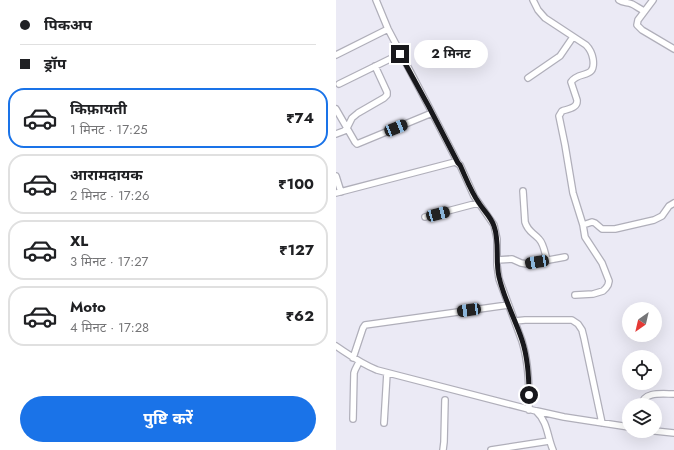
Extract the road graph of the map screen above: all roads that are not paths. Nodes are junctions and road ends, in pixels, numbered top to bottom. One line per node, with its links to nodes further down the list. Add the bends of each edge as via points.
1 (376, 0): 6 (street)
2 (533, 0): 7 (street, via 540,14)
3 (619, 0): 5 (street)
4 (652, 0): 5 (street)
5 (644, 11): 8 (street, via 637,25)
6 (388, 30): 9 (street); 10 (street)
7 (573, 37): 12 (street, via 560,56); 25 (street, via 589,47 594,66 590,72 573,79 571,82 578,103 562,111 559,116 573,194)
8 (674, 50)
9 (400, 54): 11 (street); 15 (street)
10 (336, 55)
11 (374, 66): 13 (street); 16 (street, via 387,92 386,95 355,115)
12 (528, 78)
13 (339, 84)
14 (336, 109): 16 (street)
15 (432, 113): 16 (street, via 359,144); 18 (street)
16 (346, 128): 17 (street)
17 (336, 134)
18 (458, 163): 21 (street, via 452,162); 22 (street)
19 (336, 176): 21 (street)
20 (523, 191): 28 (street, via 526,226 538,237)
21 (338, 192)
22 (478, 203): 24 (street); 27 (street, via 494,225)
23 (674, 204): 25 (street, via 658,218 615,229 602,229 592,222)
24 (425, 217)
25 (583, 225): 29 (street, via 585,237 602,263 609,281 602,291)
26 (565, 257): 28 (street)
27 (497, 260): 28 (street, via 512,259 523,264); 30 (street, via 499,279)
28 (547, 260)
29 (575, 295)
30 (508, 304): 31 (street); 33 (street, via 366,325)
31 (515, 321): 39 (street, via 527,364); 43 (street, via 572,320 578,324 584,338)
32 (336, 346): 33 (street)
33 (353, 358): 34 (street)
34 (359, 362): 35 (street); 41 (street, via 354,373)
35 (387, 373): 39 (street); 42 (street)
36 (674, 394): 37 (street, via 659,394)
37 (645, 398)
38 (445, 400): 48 (street)
39 (529, 410): 40 (street)
40 (536, 411): 43 (street); 47 (street, via 545,422)
41 (354, 420)
42 (384, 423)
43 (602, 423): 44 (street)
44 (622, 426)
45 (662, 432): 46 (street)
46 (674, 433)
47 (549, 441): 49 (street); 50 (street)
48 (443, 450)
49 (492, 450)
50 (553, 450)

